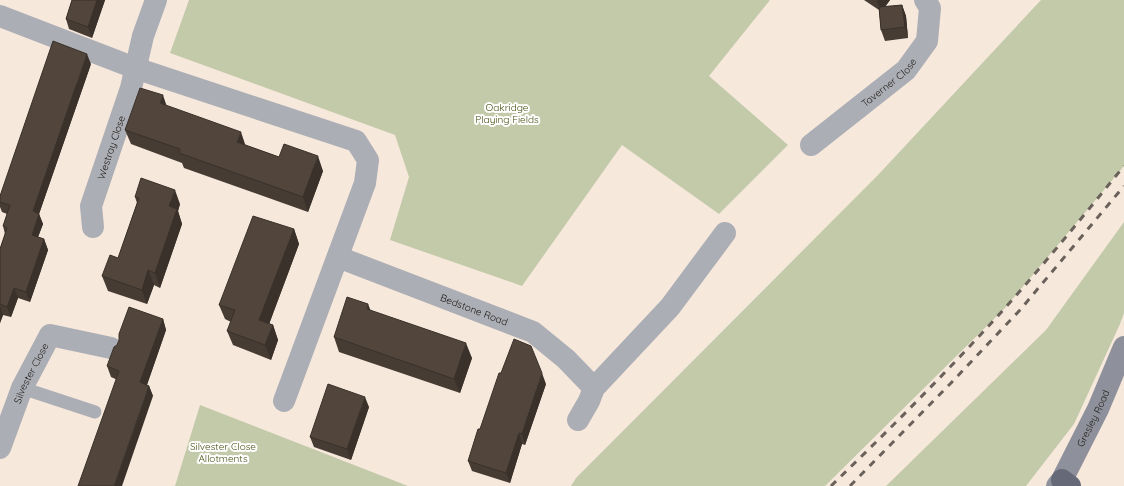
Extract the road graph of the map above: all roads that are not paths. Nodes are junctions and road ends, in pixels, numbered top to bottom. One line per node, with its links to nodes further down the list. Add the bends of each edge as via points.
1 (156, 0): 4 (street, Westray Close)
2 (925, 0): 5 (street, Taverner Close, via 930,8 927,41 906,70)
3 (0, 16): 4 (street)
4 (135, 68): 6 (street, Westray Close, via 131,88 91,206); 8 (street, via 356,141 368,160 365,183)
5 (812, 145)
6 (93, 227)
7 (725, 234): 12 (street, via 670,307)
8 (338, 257): 12 (street, Bedstone Road, via 533,332 566,359); 13 (street)
9 (1124, 347): 17 (street, Gresley Road)
10 (111, 348): 11 (street, Silvester Close, via 50,335)
11 (22, 388): 14 (lane); 16 (street, Silvester Close)
12 (594, 388): 15 (street, via 590,401)
13 (284, 401)
14 (95, 412)
15 (578, 420)
16 (0, 448)
17 (1063, 484)

